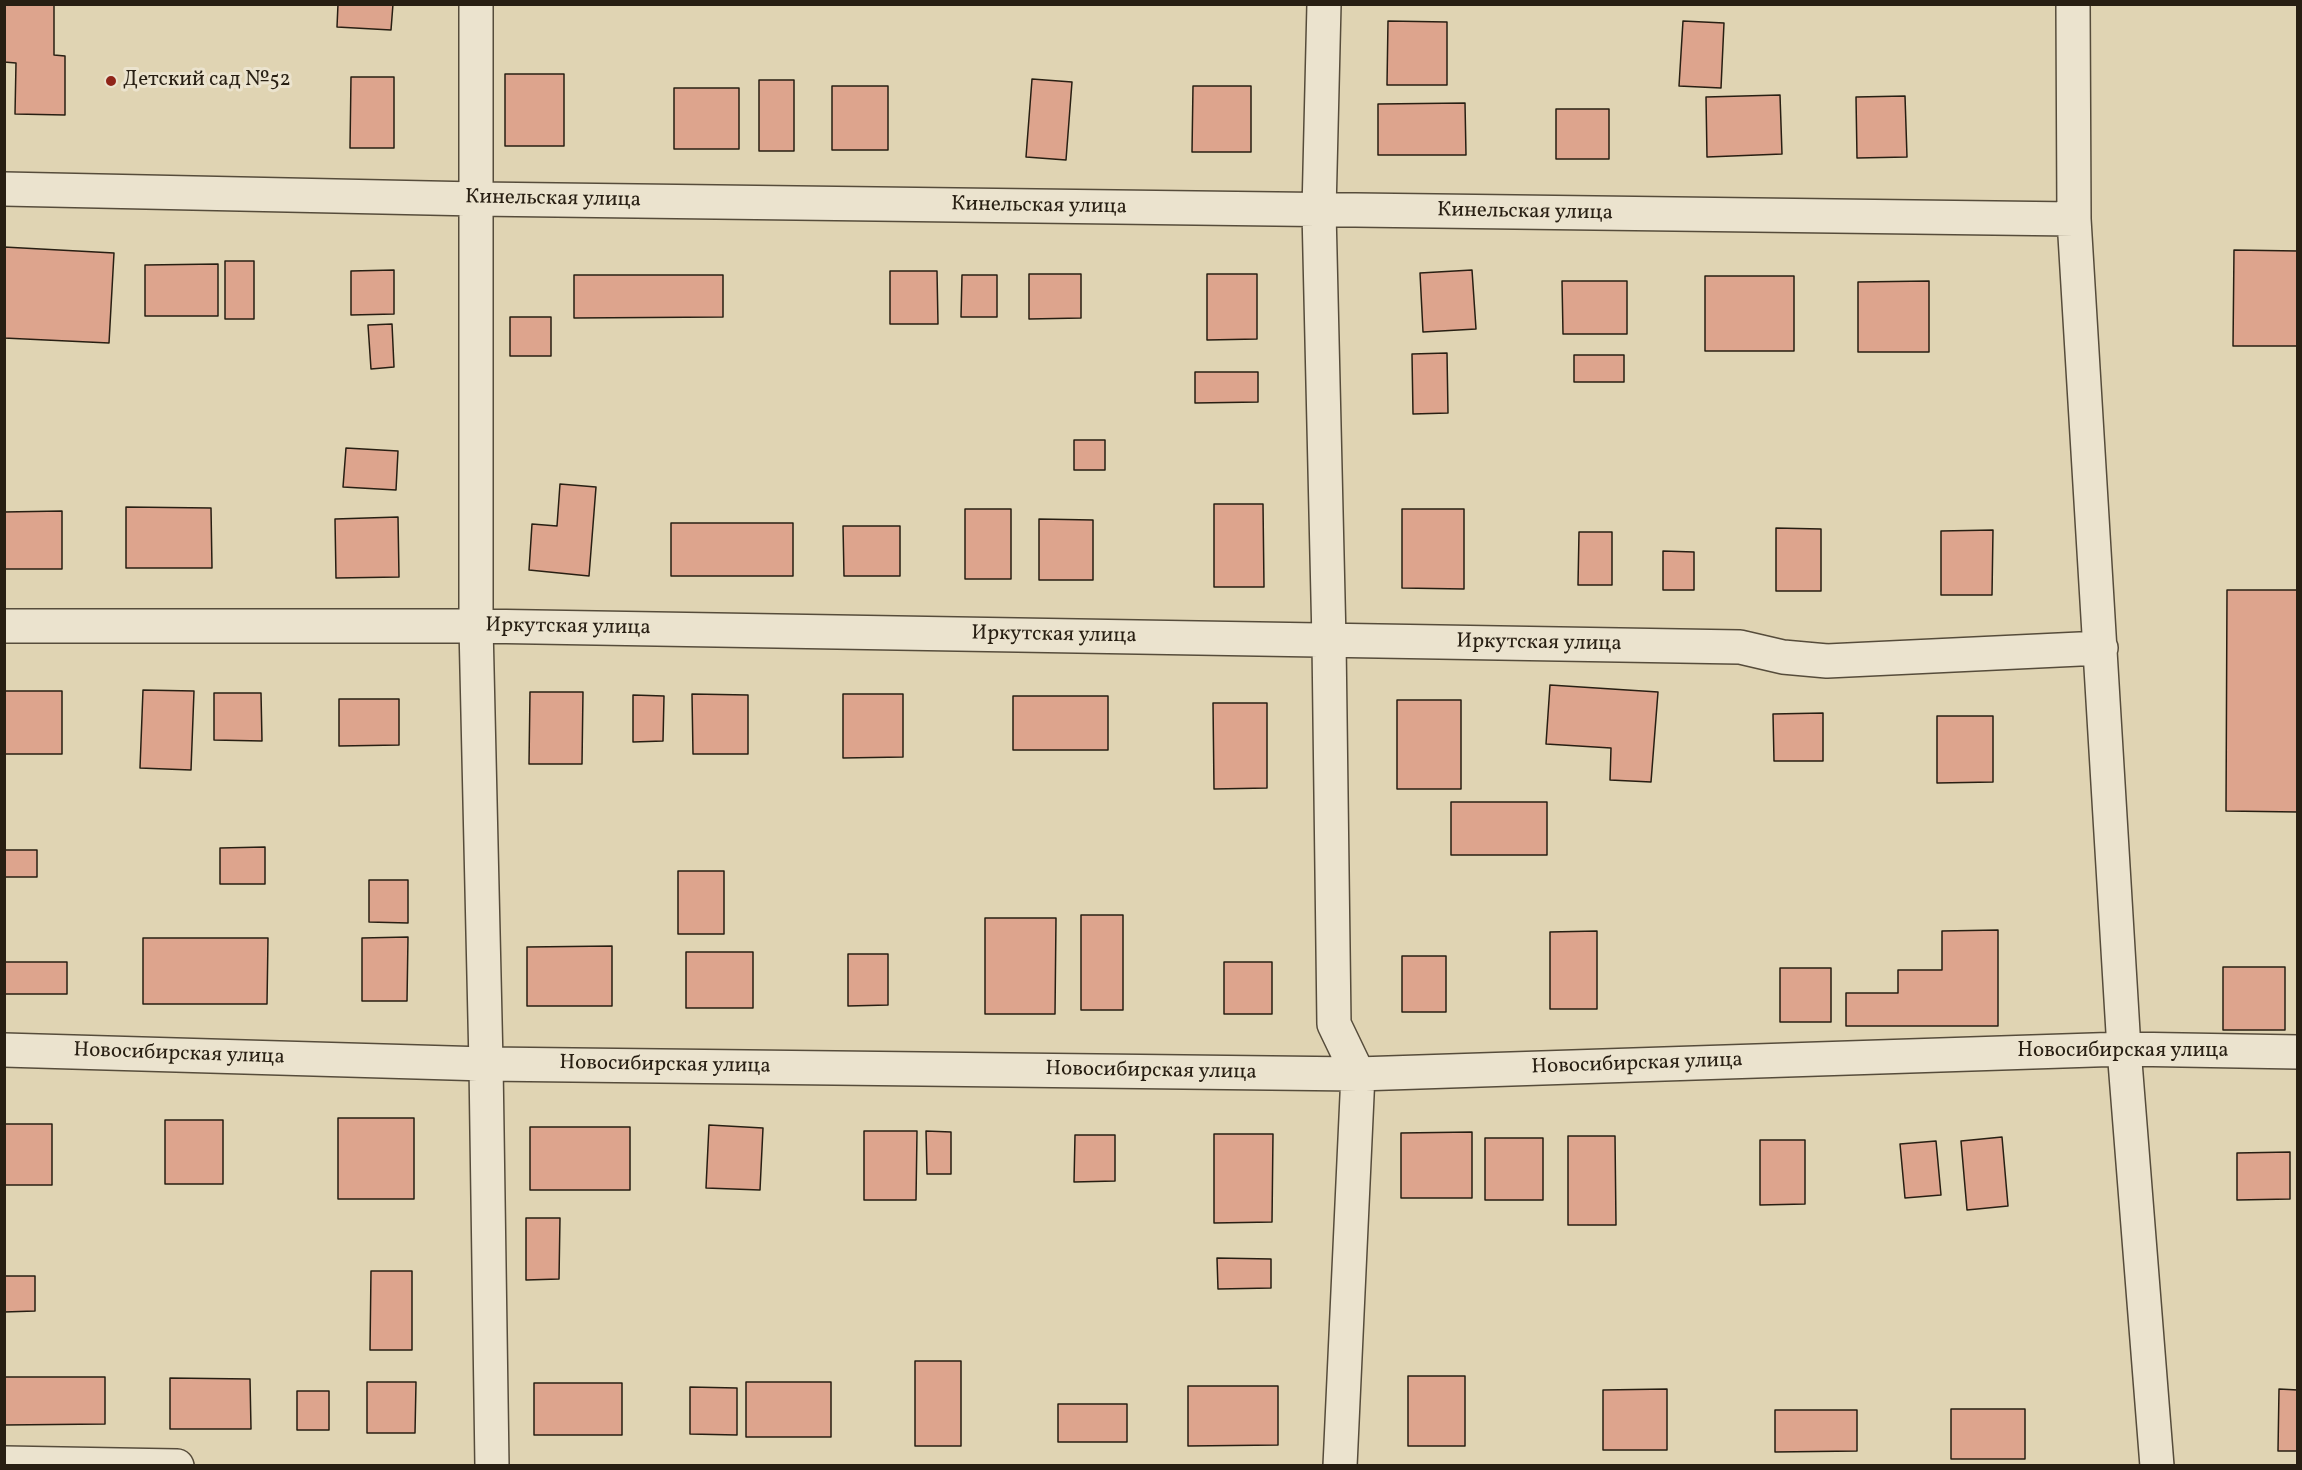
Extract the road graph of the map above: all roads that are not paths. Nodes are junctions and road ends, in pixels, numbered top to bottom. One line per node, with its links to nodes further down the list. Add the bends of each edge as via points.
1 (476, 4): 5 (street)
2 (1324, 4): 6 (street)
3 (2073, 4): 7 (street)
4 (4, 189): 5 (street, Кинельская улица)
5 (477, 199): 6 (street, Кинельская улица); 9 (street)
6 (1319, 211): 7 (street, Кинельская улица); 10 (street)
7 (2074, 219): 11 (street)
8 (4, 626): 9 (street, Иркутская улица)
9 (476, 626): 10 (street, Иркутская улица); 15 (street)
10 (1329, 641): 11 (street, Иркутская улица, via 1740,647 1783,657 1827,661); 16 (street, via 1334,1023)
11 (2101, 648): 12 (street)
12 (2124, 1049): 14 (street, Новосибирская улица); 16 (street, Новосибирская улица); 21 (street)
13 (4, 1050): 15 (street, Новосибирская улица)
14 (2298, 1052)
15 (486, 1064): 16 (street, Новосибирская улица); 19 (street)
16 (1358, 1074): 20 (street)
17 (4, 1463): 18 (street)
18 (177, 1466)
19 (492, 1466)
20 (1340, 1466)
21 (2157, 1466)

